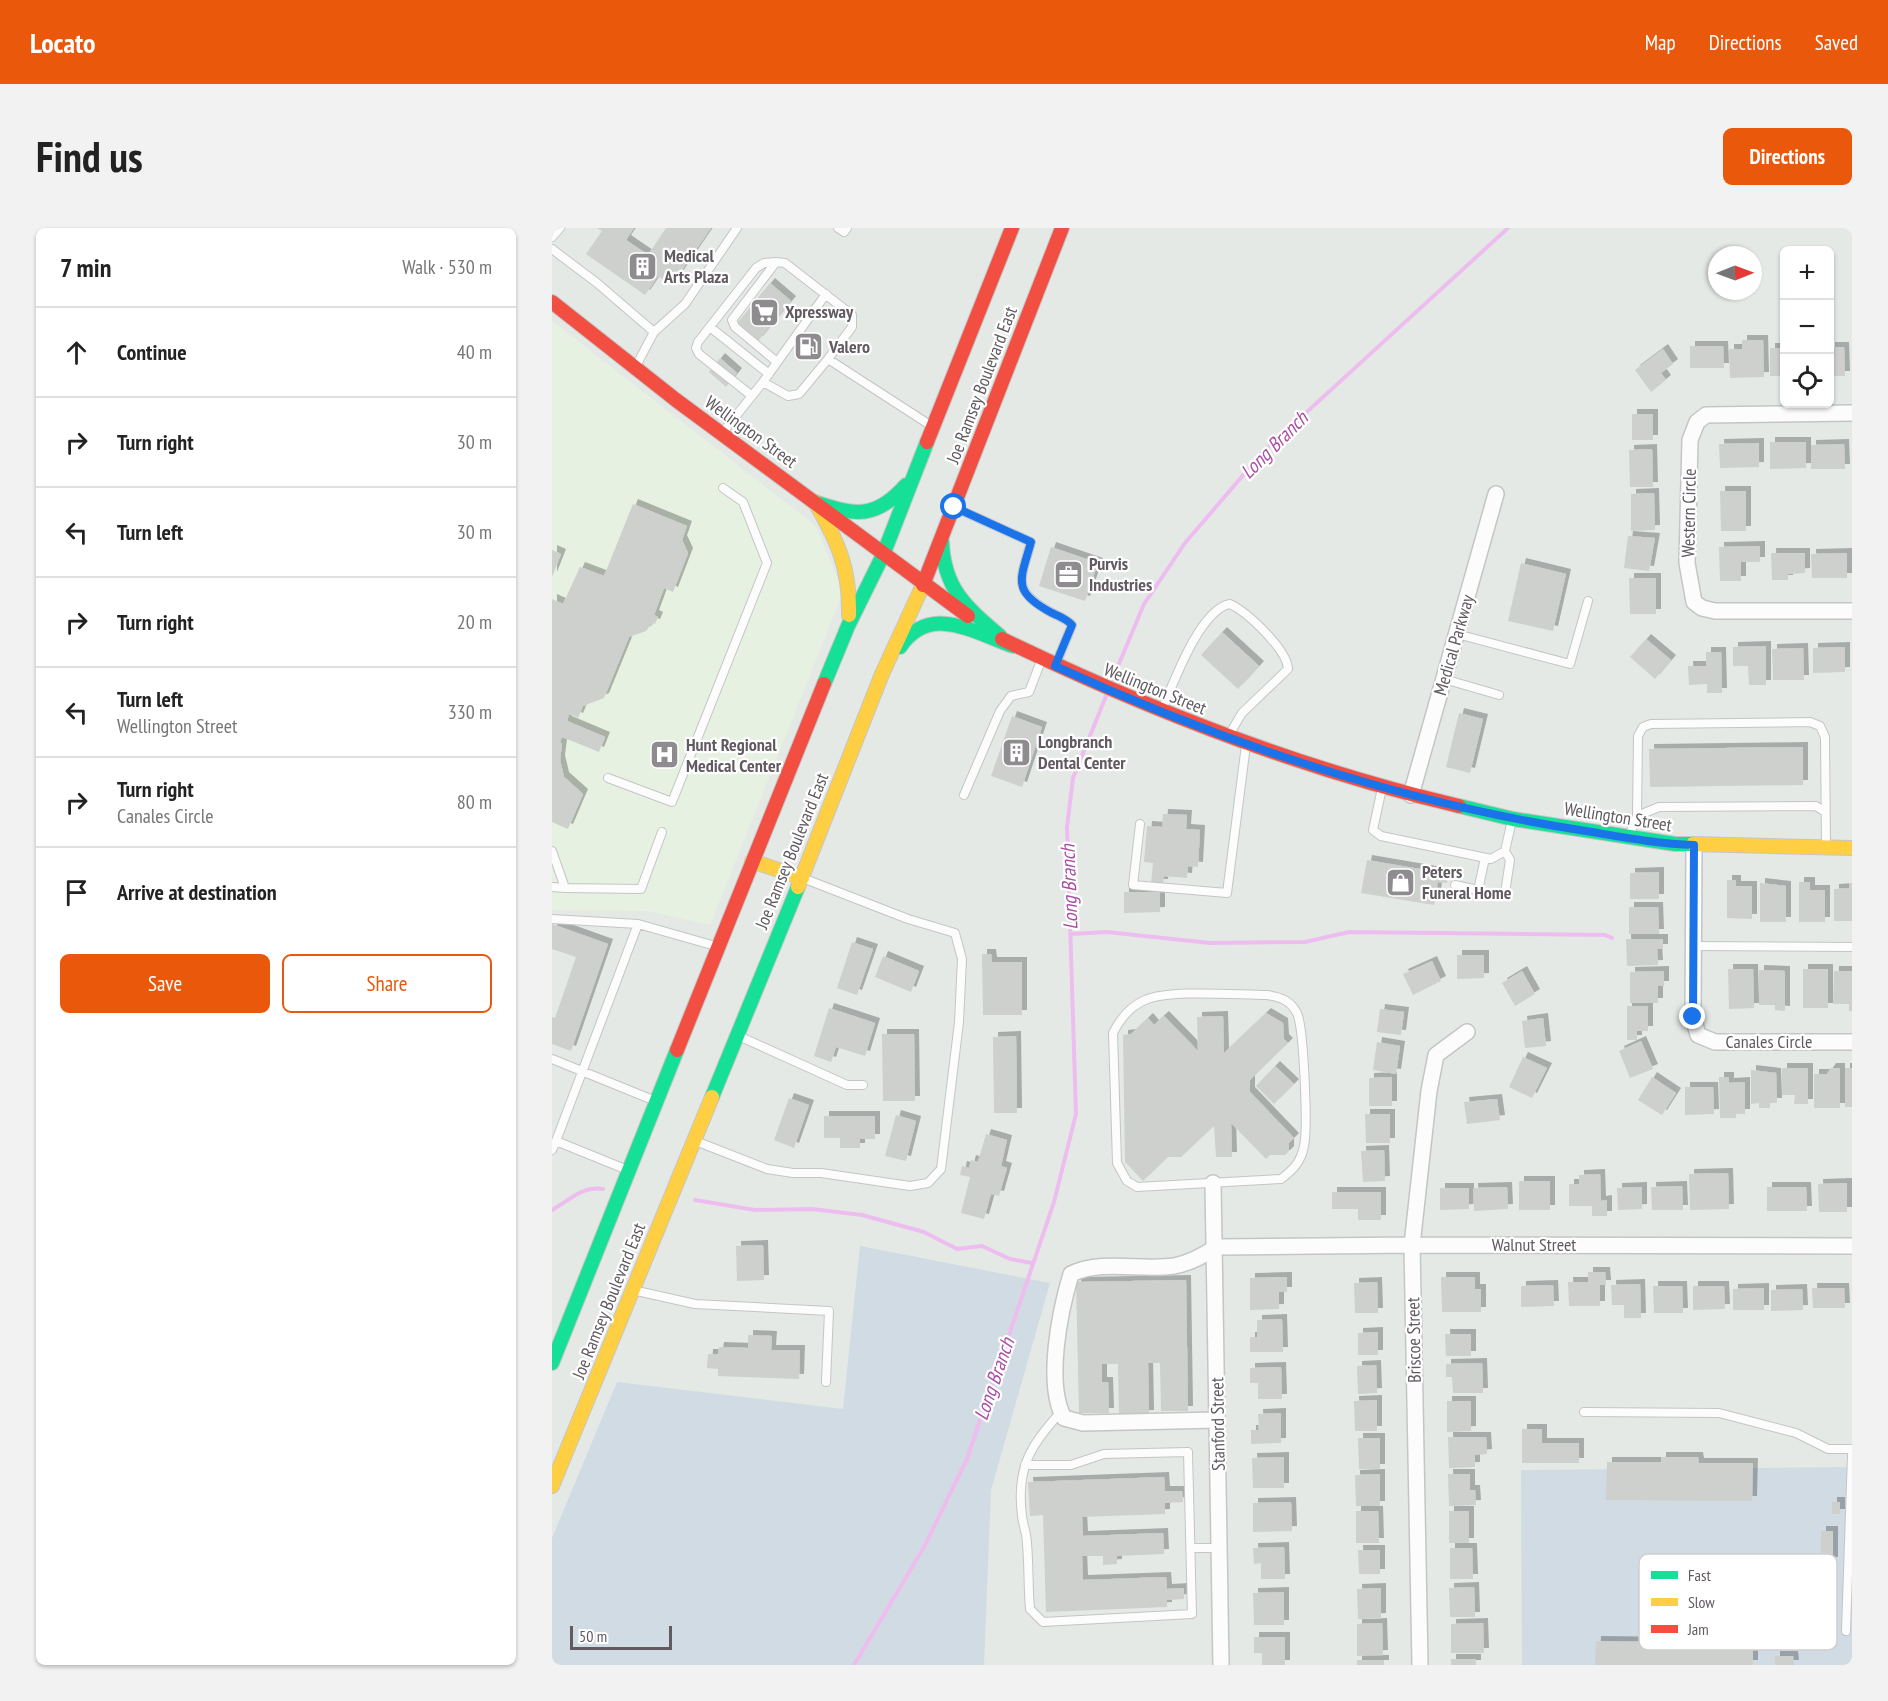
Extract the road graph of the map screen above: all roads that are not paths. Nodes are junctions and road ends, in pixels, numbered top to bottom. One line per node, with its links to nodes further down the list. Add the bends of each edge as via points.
1 (560, 228): 7 (lane)
2 (737, 228): 13 (lane, via 685,304)
3 (838, 228): 4 (lane, via 844,232)
4 (847, 228)
5 (1012, 228): 21 (main road, Joe Ramsey Boulevard East)
6 (1062, 228): 27 (main road, Joe Ramsey Boulevard East)
7 (552, 237)
8 (552, 249): 13 (lane)
9 (781, 262): 10 (lane); 12 (lane, via 756,268); 15 (lane, via 732,320 735,327)
10 (826, 294): 14 (lane, via 852,315 852,327); 15 (lane)
11 (552, 302): 16 (main road, Wellington Street)
12 (710, 327): 17 (lane); 19 (lane, via 698,342 699,354)
13 (654, 332): 16 (lane)
14 (828, 359): 18 (lane, via 799,394 788,396); 21 (lane)
15 (777, 362): 17 (lane)
16 (636, 368): 22 (main road, Wellington Street)
17 (769, 374): 18 (lane)
18 (763, 382): 19 (lane)
19 (752, 396): 22 (lane)
20 (1852, 412): 32 (street, Western Circle, via 1706,415 1697,422 1690,440 1687,563 1694,602 1702,608)
21 (934, 428): 23 (main road, Joe Ramsey Boulevard East)
22 (722, 433): 26 (main road, Wellington Street)
23 (917, 471): 26 (main road, via 895,500 876,511 848,513); 29 (main road, Joe Ramsey Boulevard East)
24 (723, 488): 44 (lane, via 743,502 767,563 672,802)
25 (1496, 494): 34 (street, Medical Parkway)
26 (815, 502): 29 (main road, Wellington Street); 33 (main road, via 845,559 851,579)
27 (954, 507): 28 (main road, Joe Ramsey Boulevard East); 37 (lane, via 1031,542 1021,583 1037,604 1072,625)
28 (942, 537): 30 (main road, Joe Ramsey Boulevard East); 35 (main road, via 941,560 957,597)
29 (883, 555): 30 (main road, Wellington Street); 33 (main road, Joe Ramsey Boulevard East)
30 (923, 585): 35 (main road, Wellington Street); 38 (main road, Joe Ramsey Boulevard East)
31 (1588, 601): 34 (lane, via 1570,664)
32 (1852, 611)
33 (849, 626): 60 (main road, Joe Ramsey Boulevard East)
34 (1456, 634): 39 (street, Medical Parkway)
35 (1013, 646): 36 (main road, Wellington Street); 38 (main road, via 942,622 930,622 908,635)
36 (1042, 660): 37 (main road, Wellington Street); 46 (lane, via 1029,692 1011,696 1000,711)
37 (1055, 666): 41 (main road, Wellington Street)
38 (882, 674): 61 (main road, Joe Ramsey Boulevard East)
39 (1444, 679): 40 (lane); 47 (street, Medical Parkway)
40 (1499, 695)
41 (1161, 711): 42 (main road, Wellington Street); 42 (lane, via 1177,672 1204,626 1214,611 1230,604 1243,610 1283,654 1288,669 1242,713)
42 (1228, 737): 43 (main road, Wellington Street)
43 (1246, 744): 45 (main road, Wellington Street); 51 (lane, via 1227,893 1133,885)
44 (608, 778)
45 (1383, 787): 47 (main road, Wellington Street); 59 (lane, via 1373,830 1381,836)
46 (964, 795)
47 (1411, 795): 50 (main road, Wellington Street)
48 (1825, 812): 49 (lane, via 1816,806 1659,807); 49 (lane, via 1824,737 1820,726 1810,722 1651,724 1643,727 1638,736); 55 (lane)
49 (1637, 816): 53 (lane)
50 (1513, 819): 53 (main road, Wellington Street); 58 (lane)
51 (1140, 824)
52 (662, 832): 64 (lane, via 641,889)
53 (1629, 838): 54 (main road, Wellington Street)
54 (1694, 845): 55 (main road, Wellington Street); 68 (street, Canales Circle)
55 (1826, 848): 56 (main road, Wellington Street)
56 (1852, 848)
57 (552, 851): 64 (lane)
58 (1505, 851): 59 (lane); 65 (lane, via 1510,860)
59 (1485, 858): 62 (lane, via 1478,890)
60 (752, 861): 61 (main road); 70 (main road, Joe Ramsey Boulevard East)
61 (802, 878): 72 (main road, Joe Ramsey Boulevard East); 79 (lane, via 955,933 962,959 959,1022 941,1169 928,1183 910,1186 821,1173 794,1173 767,1169)
62 (1455, 885)
63 (552, 887): 64 (lane)
64 (565, 888)
65 (1505, 894)
66 (552, 919): 67 (lane)
67 (638, 924): 70 (lane); 75 (lane)
68 (1693, 946): 69 (lane); 73 (street, Canales Circle, via 1694,1027 1705,1039)
69 (1852, 946)
70 (718, 947): 77 (main road, Joe Ramsey Boulevard East)
71 (1467, 1032): 83 (street, Briscoe Street, via 1436,1054)
72 (737, 1035): 76 (lane, via 848,1085); 79 (main road, Joe Ramsey Boulevard East)
73 (1852, 1042)
74 (552, 1059): 75 (lane)
75 (582, 1071): 77 (lane); 78 (lane)
76 (863, 1085)
77 (657, 1101): 81 (main road, Joe Ramsey Boulevard East)
78 (556, 1141): 80 (lane); 81 (lane)
79 (694, 1141): 86 (main road, Joe Ramsey Boulevard East)
80 (552, 1150)
81 (630, 1171): 87 (main road, Joe Ramsey Boulevard East)
82 (1213, 1183): 82 (lane, via 1281,1179 1298,1164 1306,1135 1300,1025 1297,1013 1282,998 1157,996 1134,1006 1113,1033 1117,1163 1121,1173 1137,1187); 85 (street, Stanford Street)
83 (1412, 1245): 84 (street, Walnut Street); 85 (street, Walnut Street); 100 (street, Briscoe Street)
84 (1852, 1246)
85 (1216, 1247): 89 (street, via 1173,1266 1095,1267 1071,1274 1055,1344); 91 (street, Stanford Street)
86 (632, 1290): 88 (lane, via 695,1304 829,1311); 95 (main road, Joe Ramsey Boulevard East)
87 (553, 1356)
88 (826, 1382)
89 (1061, 1412): 91 (street, via 1064,1418 1083,1423); 94 (lane, via 1036,1439)
90 (1584, 1412): 92 (lane, via 1719,1413 1796,1433 1828,1449)
91 (1217, 1420): 97 (street, Stanford Street)
92 (1852, 1449)
93 (1852, 1455): 98 (lane)
94 (1025, 1465): 96 (lane, via 1071,1465 1104,1454 1188,1452); 96 (lane, via 1022,1515 1030,1609 1043,1622 1192,1614)
95 (552, 1486)
96 (1191, 1548): 97 (lane)
97 (1219, 1548): 99 (street, Stanford Street)
98 (1845, 1631)
99 (1221, 1665)
100 (1420, 1665)

